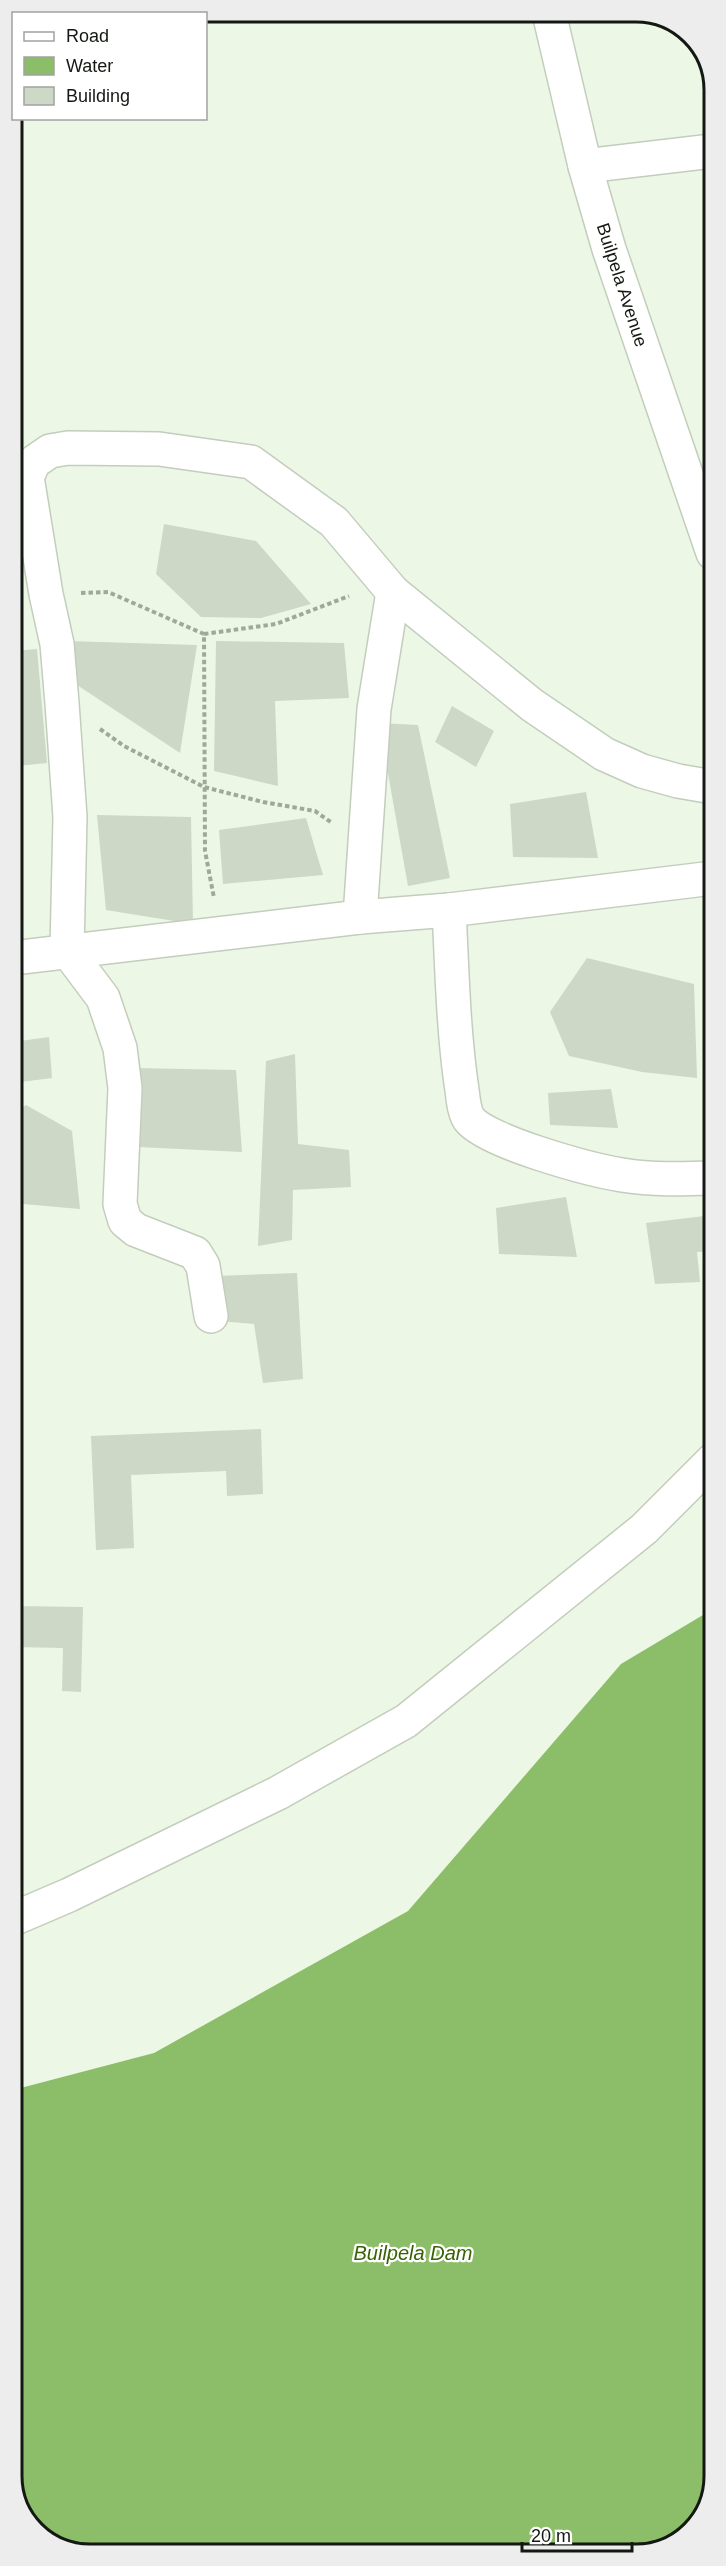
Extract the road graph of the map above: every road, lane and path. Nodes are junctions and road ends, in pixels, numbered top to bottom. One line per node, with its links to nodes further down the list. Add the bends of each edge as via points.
1 (552, 23): 3 (street, Builpela Avenue)
2 (704, 152): 3 (street)
3 (585, 166): 4 (street, Builpela Avenue, via 609,249)
4 (704, 526)
5 (390, 587): 6 (street, via 334,522 251,462 159,448 68,448 50,451 34,462 27,477); 7 (path, via 276,624); 9 (street, via 532,705 604,754 642,771); 11 (street, via 374,709)
6 (46, 594): 7 (path, via 108,592); 8 (street, via 57,644)
7 (204, 634): 10 (path)
8 (62, 703): 10 (path, via 124,746); 16 (street, via 70,817)
9 (704, 785)
10 (204, 786): 11 (path, via 315,811 351,839); 15 (path, via 205,851)
11 (365, 862): 14 (street)
12 (704, 879): 13 (street)
13 (449, 910): 14 (street); 18 (street, via 457,1056 468,1117 476,1126 508,1142 623,1176)
14 (360, 917): 15 (street)
15 (221, 934): 16 (street)
16 (67, 950): 17 (street); 19 (street, via 103,998 120,1048 125,1088 120,1204 125,1221 136,1230 195,1253 203,1266)
17 (22, 957)
18 (704, 1178)
19 (211, 1316)
20 (704, 1469): 21 (street, via 644,1529 406,1721 278,1793)
21 (22, 1915)

